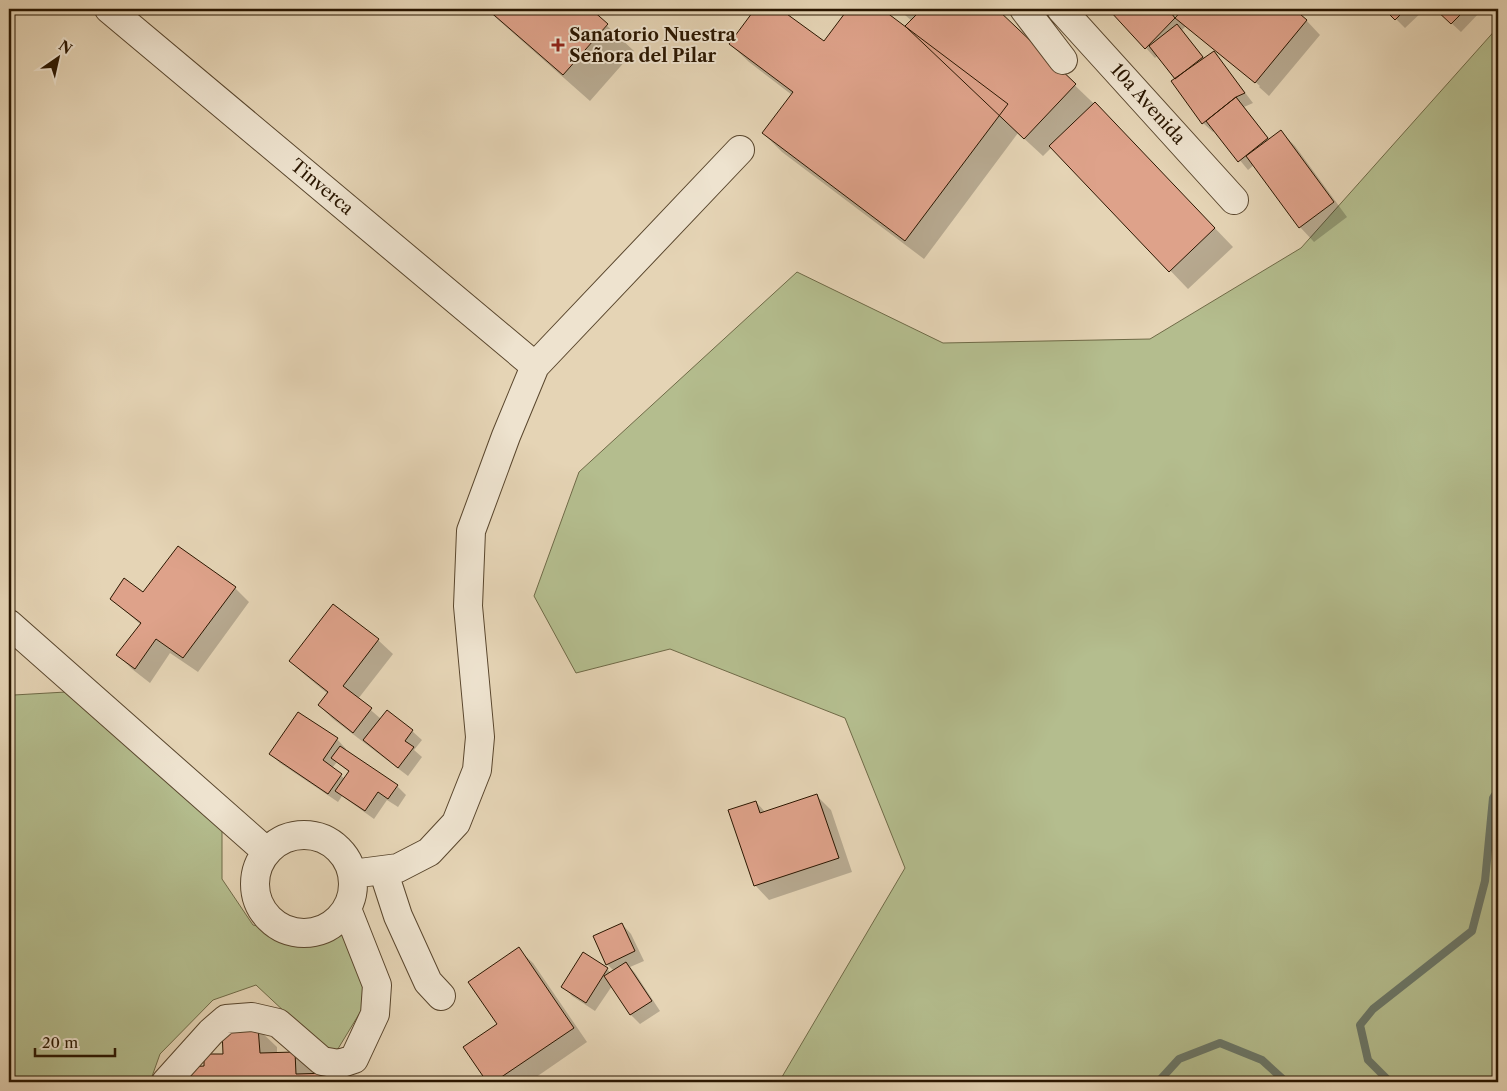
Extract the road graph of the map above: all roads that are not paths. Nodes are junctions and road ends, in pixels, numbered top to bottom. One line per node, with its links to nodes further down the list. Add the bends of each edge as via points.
1 (109, 9): 7 (street, Tinverca)
2 (1024, 9): 4 (street)
3 (1061, 9): 6 (street, 10a Avenida)
4 (1063, 60)
5 (740, 150): 7 (street)
6 (1234, 200)
7 (535, 366): 10 (street, via 471,531 468,606 480,736 478,770 456,823 429,852 398,868)
8 (9, 624): 9 (street)
9 (266, 852): 11 (street, via 280,841 316,836 332,844 345,857); 12 (street, via 258,868 255,886 259,903 276,924 301,933 319,931 335,922)
10 (383, 870): 11 (street); 13 (street, via 398,916 428,982)
11 (352, 874): 12 (street, via 353,892)
12 (347, 909): 14 (street, via 377,984 375,1014 354,1059 339,1064 322,1060 278,1024 252,1017 226,1019)
13 (441, 996)
14 (166, 1082)

